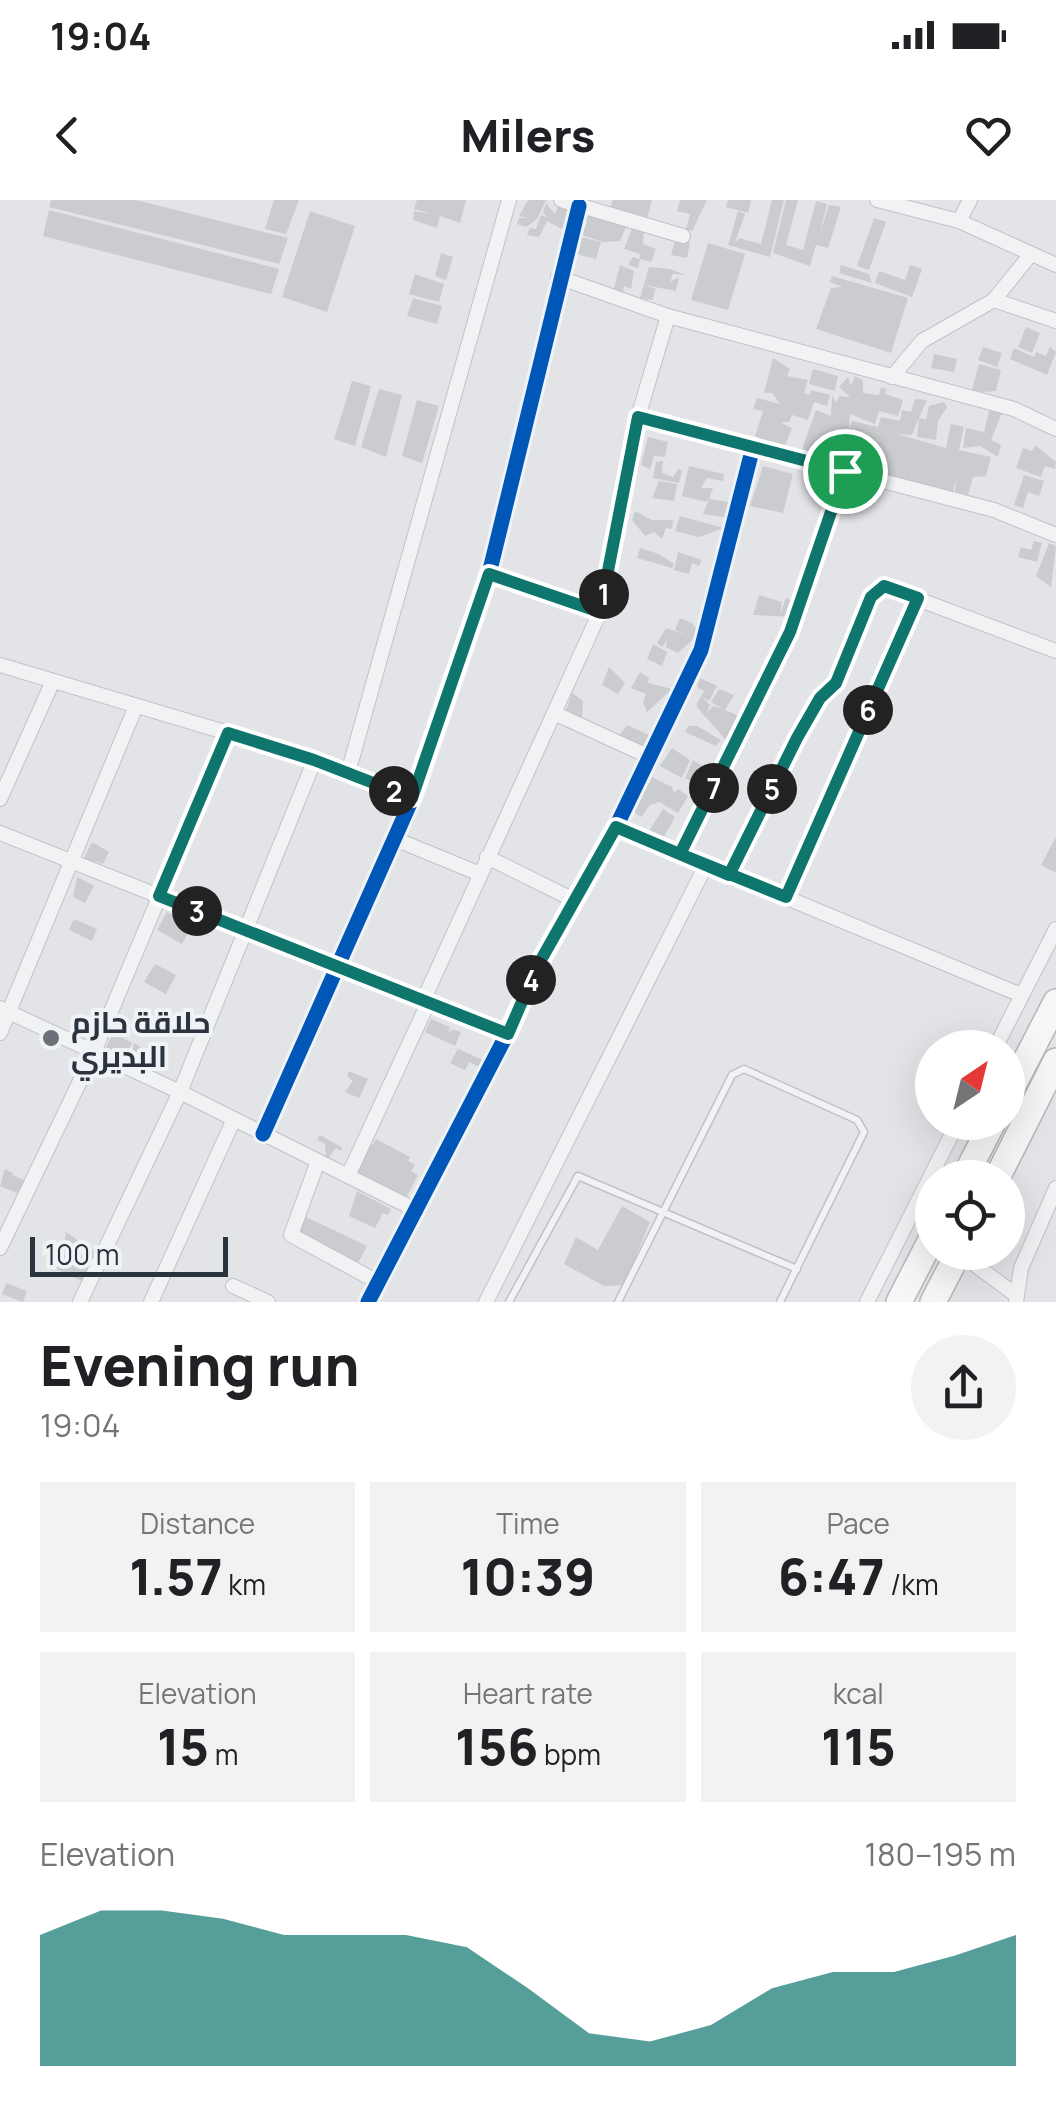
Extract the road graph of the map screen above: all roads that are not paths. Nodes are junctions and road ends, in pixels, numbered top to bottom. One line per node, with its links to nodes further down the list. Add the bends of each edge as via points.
1 (509, 200): 31 (street)
2 (561, 200): 5 (street)
3 (877, 200): 6 (street)
4 (970, 200): 6 (street)
5 (579, 206): 7 (street); 10 (street)
6 (959, 221): 8 (street)
7 (683, 236)
8 (1031, 254): 9 (street); 11 (street)
9 (1056, 264)
10 (558, 277): 12 (street); 20 (street)
11 (994, 300): 13 (street); 14 (street, via 922,341)
12 (668, 316): 14 (street); 15 (street)
13 (1056, 321)
14 (892, 377): 16 (street, via 1014,409)
15 (638, 417): 17 (street); 22 (street)
16 (1056, 428)
17 (753, 447): 18 (street); 29 (street, via 702,650)
18 (845, 471): 19 (street, via 994,510); 37 (street, via 790,632)
19 (1056, 534)
20 (489, 574): 22 (street); 32 (street)
21 (918, 598): 23 (street); 42 (street, via 884,586 871,597 836,683 797,738); 44 (street)
22 (600, 612): 27 (street)
23 (1056, 652)
24 (0, 665): 25 (street)
25 (53, 681): 26 (street); 33 (street)
26 (136, 706): 28 (street); 39 (street)
27 (556, 714): 29 (street); 38 (street)
28 (228, 733): 30 (street); 43 (street)
29 (650, 757): 34 (street)
30 (314, 760): 31 (street); 47 (street)
31 (348, 773): 32 (street)
32 (412, 798): 36 (street)
33 (0, 799)
34 (616, 827): 37 (street); 45 (street)
35 (0, 834): 39 (street)
36 (394, 839): 41 (street); 48 (street)
37 (680, 854): 40 (street)
38 (488, 857): 41 (street); 45 (street)
39 (72, 862): 43 (street); 52 (street)
40 (706, 865): 42 (street); 81 (street)
41 (480, 874): 50 (street)
42 (729, 875): 44 (street)
43 (159, 896): 47 (street); 56 (street)
44 (786, 897): 49 (street)
45 (574, 900): 55 (street)
46 (1056, 929): 49 (street)
47 (246, 930): 48 (street); 59 (street)
48 (340, 968): 50 (street); 61 (street)
49 (1021, 995): 53 (street)
50 (426, 1002): 55 (street); 65 (street)
51 (1056, 1002): 57 (highway)
52 (5, 1010): 54 (street); 56 (street)
53 (1004, 1030)
54 (0, 1033)
55 (508, 1034): 67 (street)
56 (94, 1052): 59 (street); 69 (street)
57 (1025, 1061)
58 (1052, 1076): 63 (highway)
59 (180, 1092): 60 (street); 77 (street)
60 (234, 1119): 61 (street); 78 (street)
61 (264, 1134): 64 (street)
62 (949, 1140): 85 (street)
63 (1007, 1160)
64 (318, 1161): 65 (street); 74 (street, via 291,1234)
65 (348, 1176): 67 (street)
66 (1056, 1188): 76 (street, via 1020,1268)
67 (416, 1210): 74 (street)
68 (664, 1214): 70 (lane); 70 (lane, via 732,1075 744,1069 856,1120 864,1132); 82 (lane, via 575,1177); 83 (lane)
69 (0, 1248)
70 (798, 1269): 84 (lane)
71 (916, 1270): 86 (highway)
72 (950, 1270): 87 (highway)
73 (981, 1270): 76 (street)
74 (378, 1282): 80 (street)
75 (233, 1286): 79 (street)
76 (1016, 1298)
77 (80, 1302)
78 (151, 1302)
79 (268, 1302)
80 (368, 1302)
81 (486, 1302)
82 (509, 1302)
83 (618, 1302)
84 (780, 1302)
85 (867, 1302)
86 (899, 1302)
87 (933, 1302)

